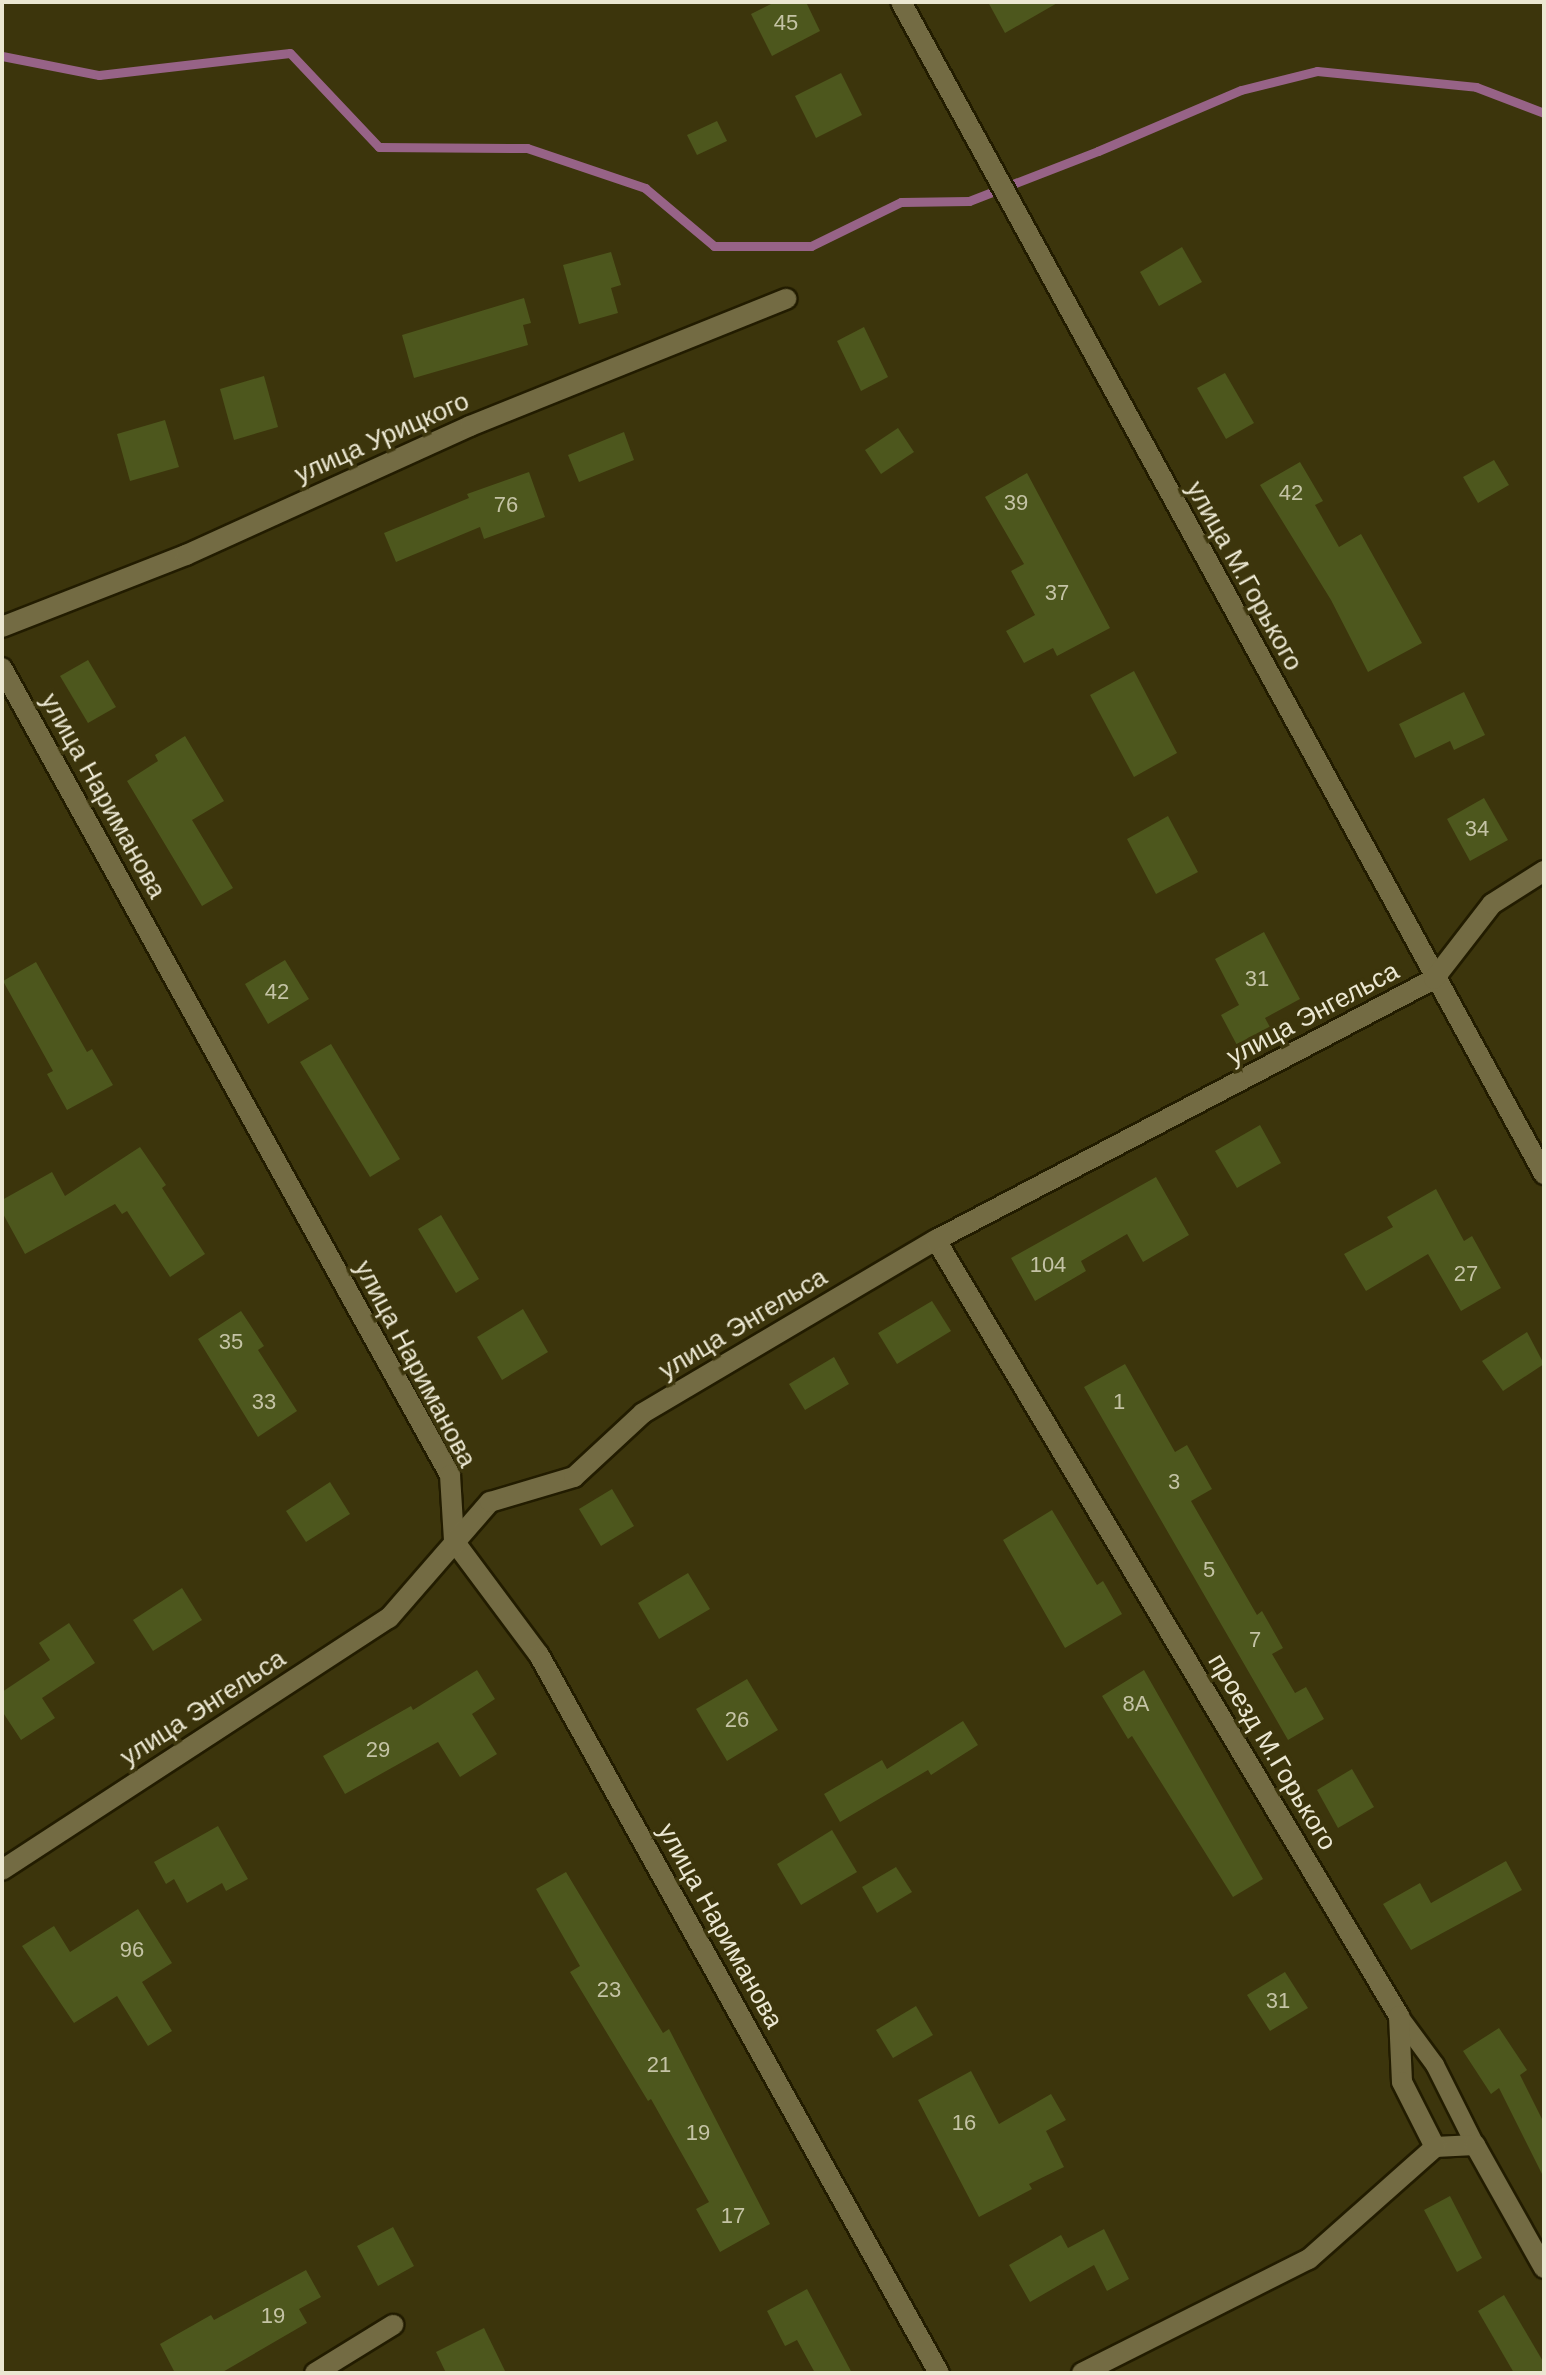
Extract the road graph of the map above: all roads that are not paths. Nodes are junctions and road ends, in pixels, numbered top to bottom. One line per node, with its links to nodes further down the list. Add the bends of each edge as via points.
1 (901, 2): 6 (street, улица М.Горького)
2 (786, 299): 3 (street, улица Урицкого, via 470,426 186,555)
3 (2, 627)
4 (2, 668): 9 (street, улица Нариманова, via 450,1475)
5 (1544, 871): 6 (street, улица Энгельса, via 1492,904)
6 (1434, 979): 7 (street, улица М.Горького); 8 (street, улица Энгельса)
7 (1544, 1174)
8 (936, 1240): 9 (street, улица Энгельса, via 643,1413 574,1477 490,1502); 11 (street, проезд М.Горького)
9 (454, 1541): 10 (street, улица Энгельса, via 389,1618); 17 (street, улица Нариманова, via 539,1655)
10 (2, 1870)
11 (1399, 2016): 12 (lane, via 1435,2065); 13 (street, проезд М.Горького, via 1402,2082)
12 (1475, 2145): 13 (street); 14 (street)
13 (1435, 2147): 18 (street, via 1309,2259)
14 (1544, 2268)
15 (393, 2325): 16 (street)
16 (315, 2373)
17 (939, 2373)
18 (1082, 2373)

